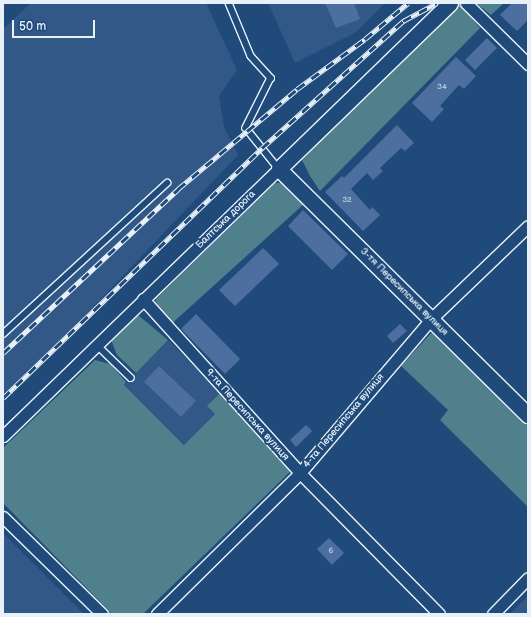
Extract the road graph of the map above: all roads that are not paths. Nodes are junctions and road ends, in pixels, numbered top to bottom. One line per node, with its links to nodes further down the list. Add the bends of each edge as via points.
1 (229, 3): 5 (lane, via 251,56 271,78 246,128)
2 (450, 3): 5 (main road, Балтська дорога)
3 (466, 3): 4 (street)
4 (528, 64)
5 (279, 170): 8 (street, Балтська дорога); 9 (main road, 3-тя Пересипська вулиця)
6 (167, 183): 10 (lane)
7 (528, 226): 9 (street, 4-та Пересипська вулиця)
8 (143, 299): 11 (street, Балтська дорога); 15 (street, 9-та Пересипська вулиця)
9 (431, 319): 13 (main road, 3-тя Пересипська вулиця); 15 (street, 4-та Пересипська вулиця)
10 (3, 334)
11 (97, 345): 12 (lane); 14 (street, Балтська дорога)
12 (131, 378)
13 (528, 415)
14 (3, 436)
15 (300, 473): 19 (street, 4-та Пересипська вулиця); 20 (street, 9-та Пересипська вулиця)
16 (3, 517): 18 (street)
17 (528, 578): 21 (street)
18 (102, 614)
19 (157, 614)
20 (439, 614)
21 (493, 614)

